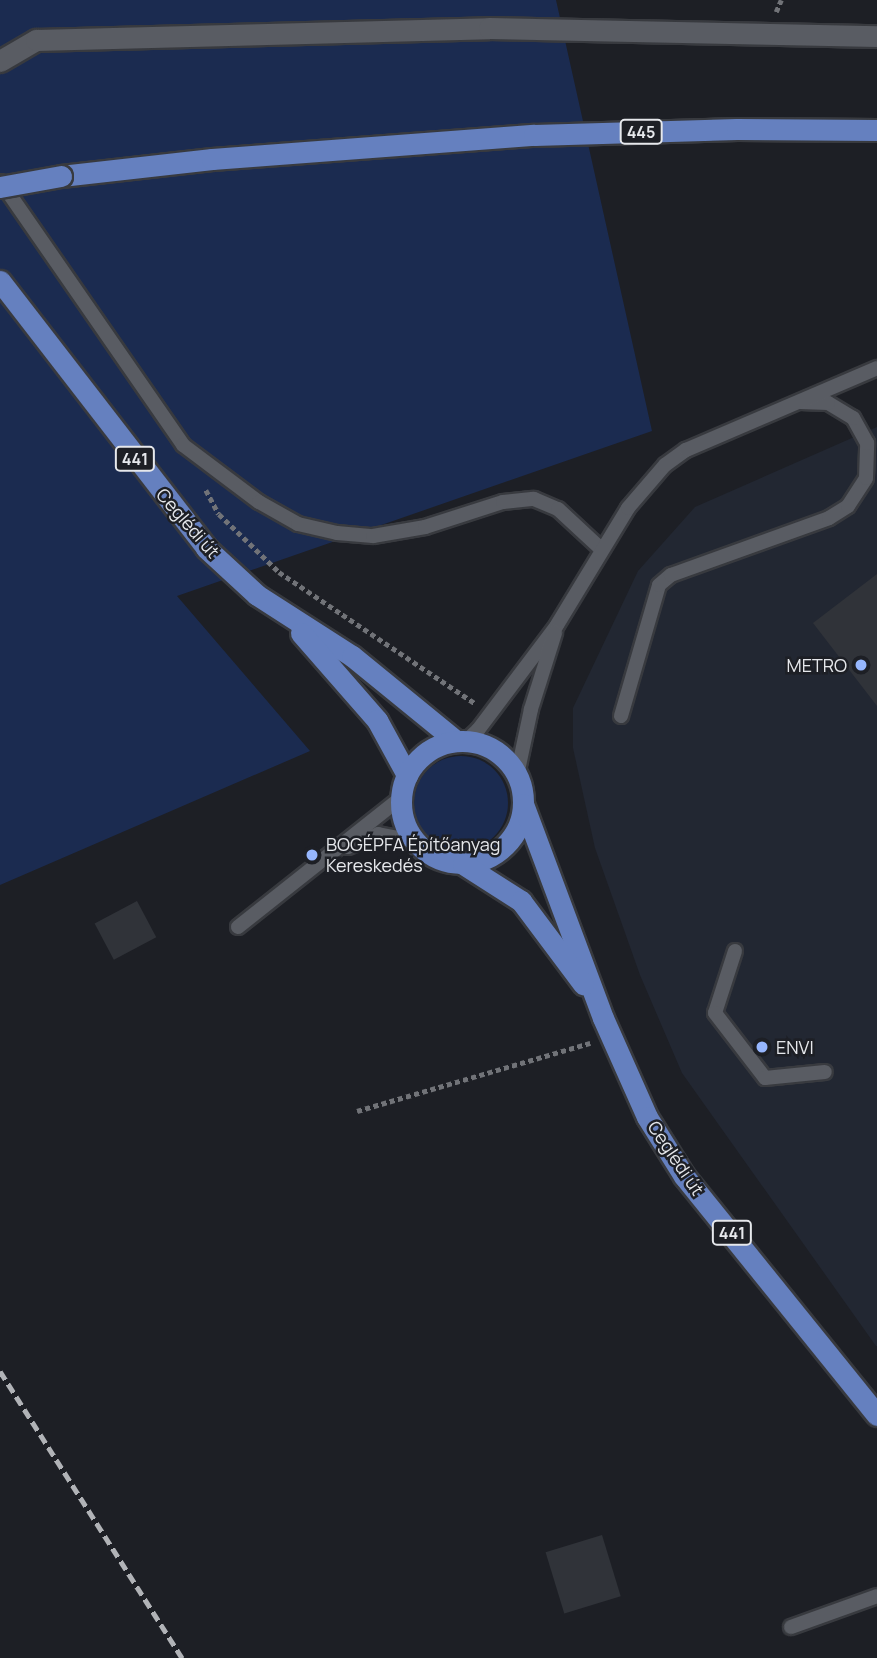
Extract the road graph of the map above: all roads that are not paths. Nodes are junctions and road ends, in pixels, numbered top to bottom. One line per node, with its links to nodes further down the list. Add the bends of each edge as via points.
1 (877, 36): 2 (street, via 489,28 36,40)
2 (0, 61)
3 (877, 131): 5 (main road, 445, bridge, via 737,129 534,135 212,159)
4 (0, 181): 9 (lane, via 183,445 259,502 298,524 373,536 425,527 503,502 534,499 558,509)
5 (0, 187)
6 (0, 281): 10 (main road, Ceglédi út / 441, via 206,548)
7 (877, 368): 8 (lane)
8 (792, 402): 9 (lane, via 686,450 665,465 636,497); 12 (lane, via 828,402 853,418 867,443 866,478 848,506 829,518 671,575 659,585)
9 (601, 549): 11 (lane)
10 (288, 618): 13 (main road, Ceglédi út / 441, via 352,656); 14 (main road, Ceglédi út / 441, via 377,720)
11 (557, 625): 13 (lane, via 478,730); 15 (lane)
12 (621, 716)
13 (460, 741): 14 (main road, via 428,752); 15 (main road, 441, via 489,748)
14 (407, 775): 16 (main road)
15 (517, 775): 17 (main road, 441)
16 (401, 798): 18 (main road, via 404,821); 19 (lane)
17 (523, 804): 20 (main road, via 520,820 505,846 478,861); 23 (main road, Ceglédi út / 441)
18 (415, 841): 19 (lane, via 378,834); 20 (main road, 441, via 436,858)
19 (334, 853): 21 (lane)
20 (463, 863): 23 (main road, Ceglédi út / 441, via 521,901)
21 (238, 928)
22 (735, 951): 24 (lane, via 715,1013 765,1078)
23 (607, 1027): 25 (main road, Ceglédi út / 441, via 647,1116 684,1176)
24 (825, 1072)
25 (877, 1415)
26 (877, 1596): 27 (lane)
27 (791, 1627)

